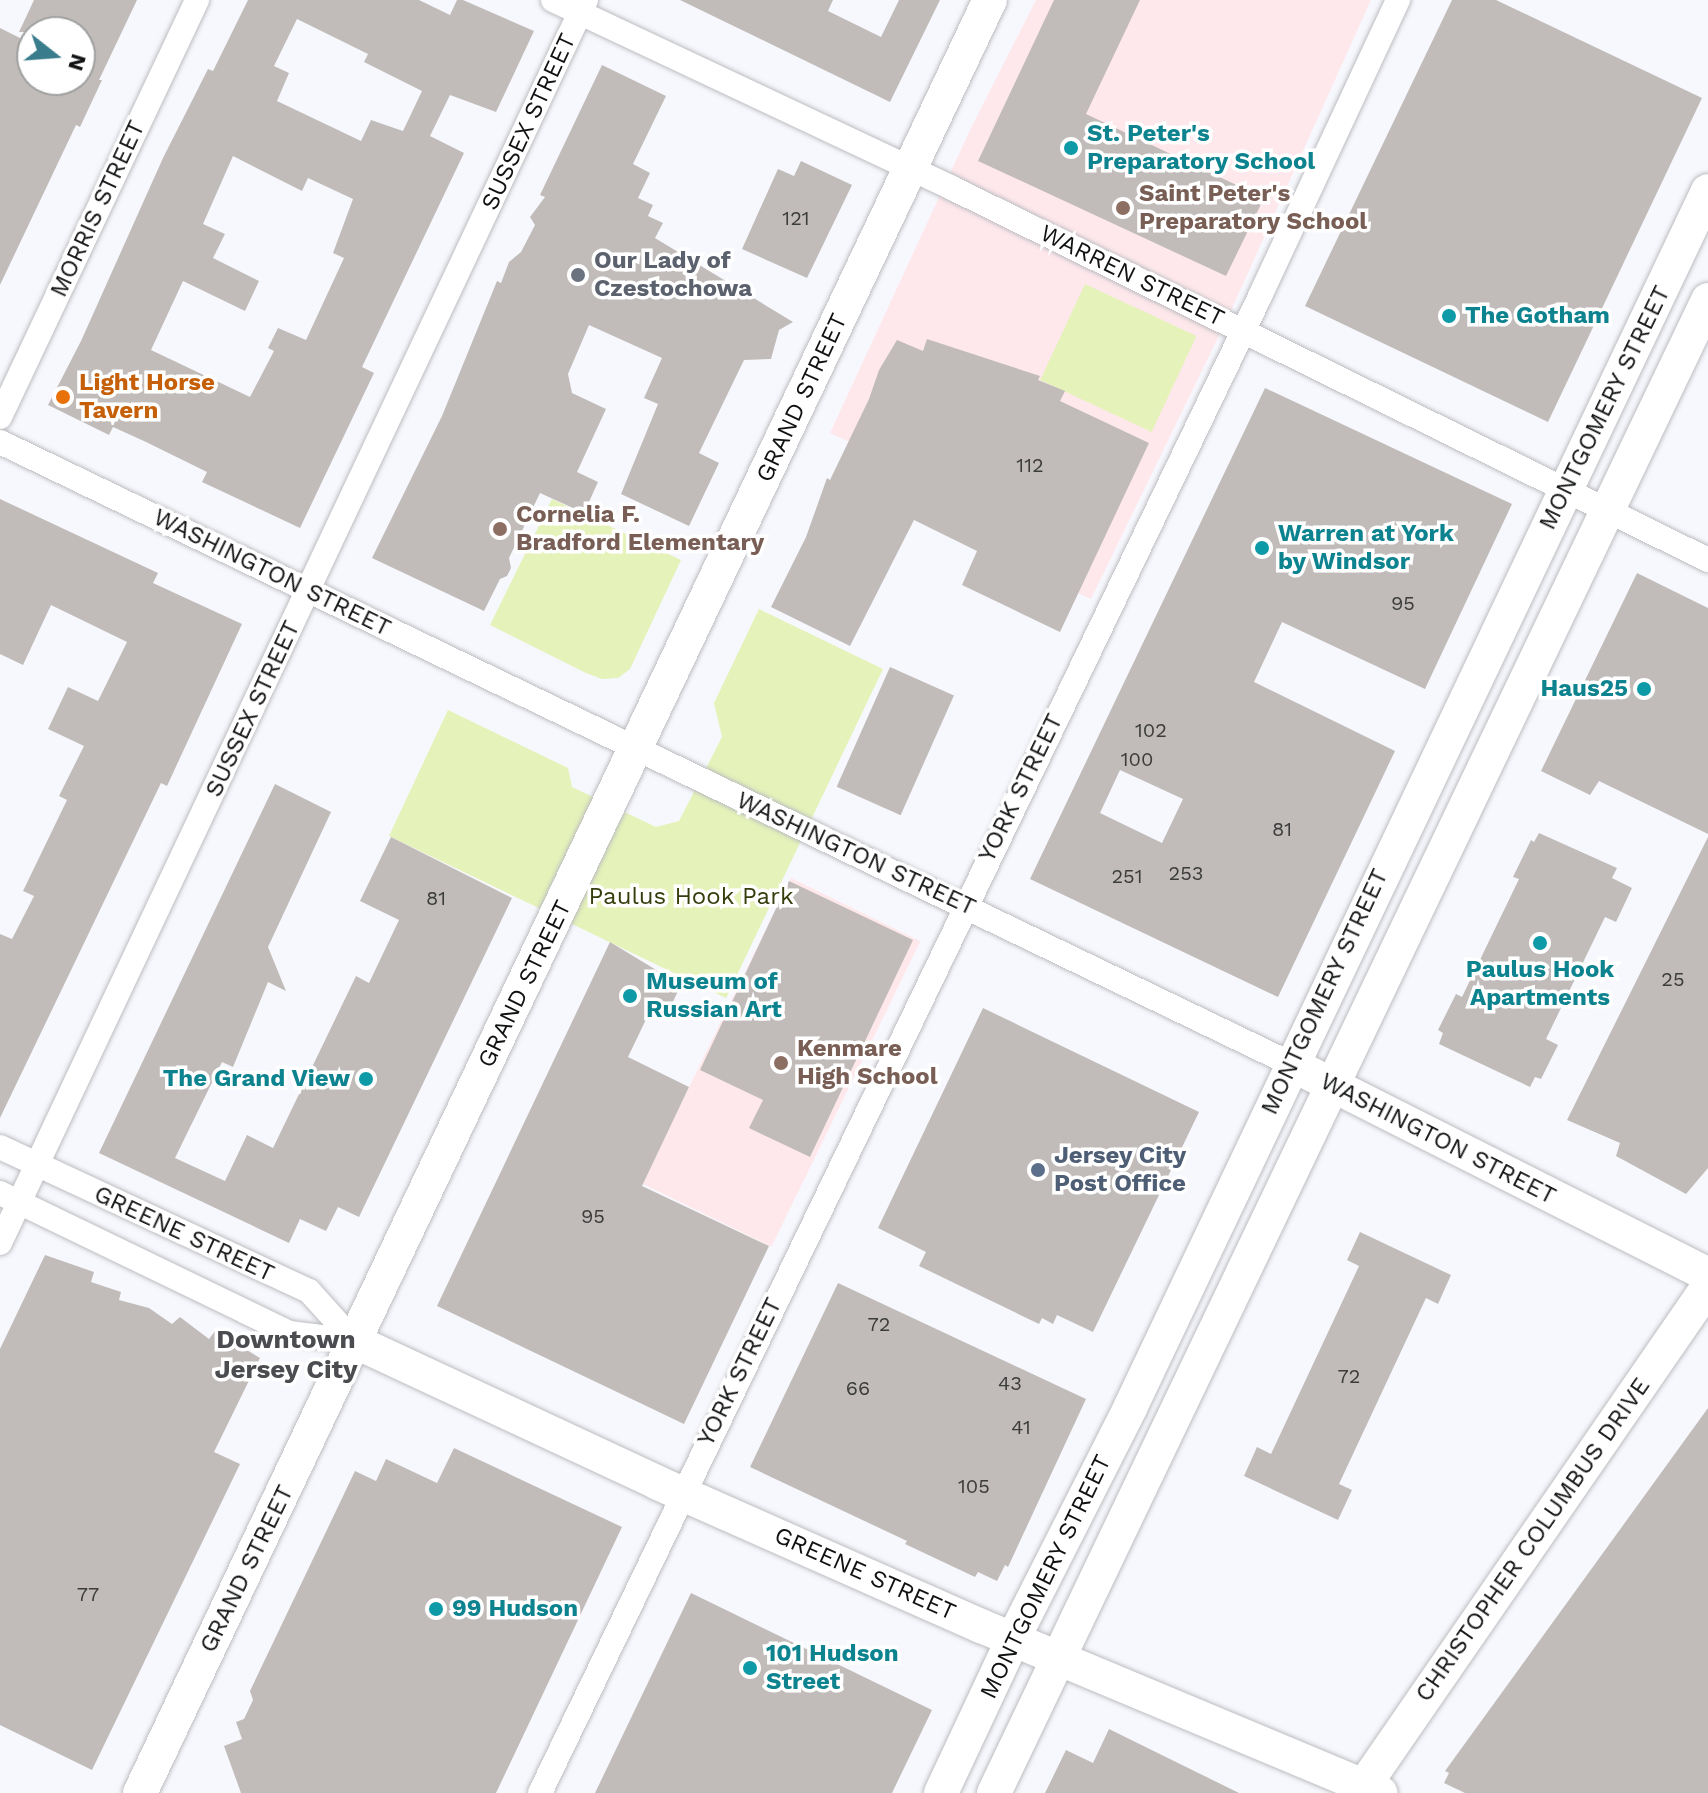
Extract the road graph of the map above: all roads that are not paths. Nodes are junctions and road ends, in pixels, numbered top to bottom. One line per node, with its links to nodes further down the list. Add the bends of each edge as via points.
1 (197, 0): 10 (street, MORRIS STREET)
2 (553, 0): 5 (street, WARREN STREET)
3 (990, 0): 6 (street, GRAND STREET)
4 (1398, 0): 9 (street, YORK STREET)
5 (583, 6): 6 (street, WARREN STREET); 15 (street, SUSSEX STREET)
6 (911, 168): 9 (street, WARREN STREET); 16 (street, GRAND STREET)
7 (1708, 191): 12 (street, MONTGOMERY STREET)
8 (1708, 300): 13 (street, MONTGOMERY STREET)
9 (1243, 330): 12 (street, WARREN STREET); 17 (street, YORK STREET)
10 (0, 417)
11 (0, 442): 15 (street, WASHINGTON STREET)
12 (1564, 491): 13 (street, WARREN STREET); 18 (street, MONTGOMERY STREET)
13 (1608, 512): 14 (street, WARREN STREET); 19 (street, MONTGOMERY STREET)
14 (1708, 560)
15 (309, 590): 16 (street, WASHINGTON STREET); 21 (street, SUSSEX STREET)
16 (637, 749): 17 (street, WASHINGTON STREET); 26 (street, GRAND STREET)
17 (964, 905): 18 (street, WASHINGTON STREET); 27 (street, YORK STREET)
18 (1291, 1064): 19 (street, WASHINGTON STREET); 28 (street, MONTGOMERY STREET, via 1130,1408)
19 (1333, 1087): 24 (street, WASHINGTON STREET); 29 (street, MONTGOMERY STREET)
20 (0, 1147): 21 (street, GREENE STREET)
21 (38, 1166): 22 (street, SUSSEX STREET); 26 (street, GREENE STREET, via 309,1291)
22 (10, 1198): 23 (street, SUSSEX STREET); 26 (street, GREENE STREET, via 289,1333)
23 (0, 1243)
24 (1708, 1275)
25 (1708, 1287): 30 (street, CHRISTOPHER COLUMBUS DRIVE)
26 (354, 1341): 27 (street, GREENE STREET); 31 (street, GRAND STREET)
27 (682, 1493): 28 (street, GREENE STREET); 32 (street, YORK STREET)
28 (1013, 1639): 29 (street, GREENE STREET); 33 (street, MONTGOMERY STREET)
29 (1057, 1658): 30 (street, GREENE STREET); 34 (street, MONTGOMERY STREET)
30 (1368, 1791)
31 (140, 1793)
32 (540, 1793)
33 (941, 1793)
34 (994, 1793)

